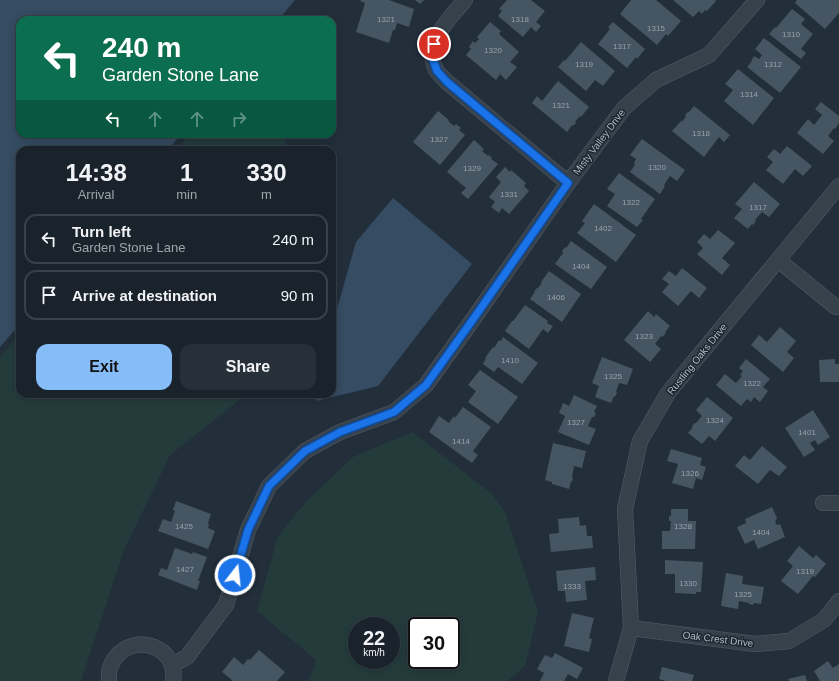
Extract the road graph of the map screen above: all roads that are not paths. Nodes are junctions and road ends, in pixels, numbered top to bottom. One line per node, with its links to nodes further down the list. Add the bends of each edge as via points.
1 (465, 0): 3 (street, via 440,30 434,44 432,57 437,71)
2 (757, 0): 3 (street, Misty Valley Drive, via 709,54 656,80 624,108)
3 (568, 183): 11 (street, Misty Valley Drive, via 426,385 394,412 340,432 305,451 269,486 248,530 226,605 187,657)
4 (839, 186): 5 (street, Rustling Oaks Drive)
5 (778, 260): 6 (street); 10 (street, Rustling Oaks Drive, via 668,393 640,441 625,509)
6 (836, 307)
7 (823, 503): 8 (street)
8 (839, 503)
9 (839, 601): 10 (street, Oak Crest Drive, via 824,620 789,641 755,644)
10 (631, 628): 14 (street, Rustling Oaks Drive)
11 (172, 665): 12 (street, via 159,649 138,644 128,647 112,661); 13 (street)
12 (109, 681)
13 (174, 681)
14 (616, 681)

